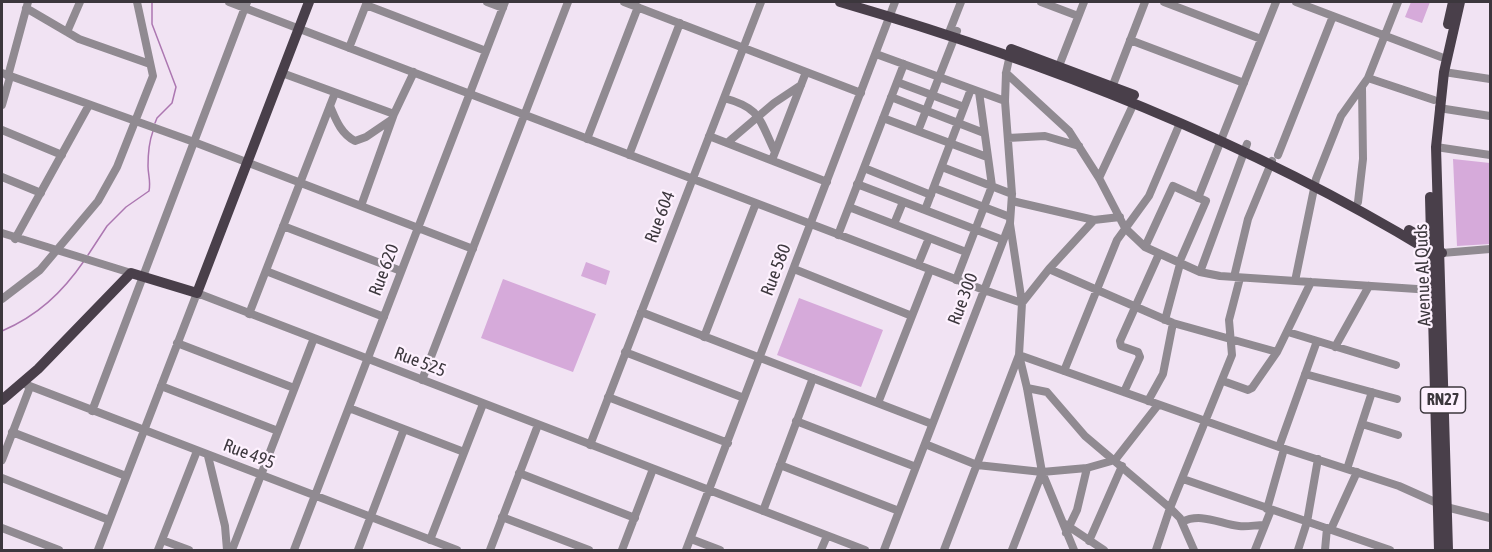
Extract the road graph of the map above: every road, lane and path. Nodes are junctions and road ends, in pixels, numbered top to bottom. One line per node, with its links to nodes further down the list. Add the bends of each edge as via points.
1 (80, 2): 31 (street)
2 (134, 2): 42 (street)
3 (229, 2): 23 (street)
4 (309, 2): 30 (main road)
5 (487, 2): 24 (street)
6 (568, 2): 74 (street)
7 (624, 2): 25 (street)
8 (761, 2): 36 (street, Rue 604)
9 (840, 2): 26 (main road)
10 (862, 2): 26 (main road)
11 (961, 2): 32 (street)
12 (1041, 2): 27 (street)
13 (1083, 2): 27 (street)
14 (1145, 2): 35 (street)
15 (1164, 2): 34 (street)
16 (1276, 2): 34 (street)
17 (1296, 2): 28 (street)
18 (1398, 2): 33 (street)
19 (1453, 2): 41 (main road, Avenue Al Quds / RN27)
20 (1460, 2): 48 (main road, Avenue Al Quds / RN27)
21 (366, 3): 37 (street); 38 (street)
22 (27, 5): 31 (street); 50 (street)
23 (246, 5): 30 (street); 89 (street)
24 (504, 5): 38 (street, Rue 620)
25 (638, 7): 29 (street); 88 (street)
26 (892, 10): 32 (main road); 40 (street, Rue 580)
27 (1078, 16): 44 (street)
28 (1333, 16): 33 (street); 100 (street)
29 (680, 23): 36 (street); 96 (street)
30 (298, 28): 37 (street); 45 (main road)
31 (67, 32): 42 (street)
32 (952, 33): 39 (main road); 51 (street)
33 (1384, 35): 41 (street); 52 (street)
34 (1261, 39): 55 (street)
35 (1130, 40): 55 (street); 59 (street)
36 (743, 47): 47 (street); 65 (street, Rue 604)
37 (349, 48): 46 (street)
38 (486, 51): 62 (street, Rue 620)
39 (1010, 53): 44 (main road); 49 (street, Rue 300)
40 (876, 54): 43 (street); 61 (street, Rue 580)
41 (1441, 57): 68 (main road, Avenue Al Quds / RN27)
42 (150, 64): 79 (street, via 153,76)
43 (904, 64): 51 (street); 54 (street)
44 (1057, 69): 59 (main road)
45 (282, 72): 60 (street); 101 (main road)
46 (414, 72): 62 (street); 76 (street)
47 (806, 72): 56 (street); 61 (street)
48 (1444, 72): 53 (street); 68 (main road, Avenue Al Quds / RN27)
49 (1006, 73): 66 (street, Rue 300); 92 (street, via 1069,131)
50 (7, 75): 69 (street); 70 (street)
51 (939, 77): 58 (street); 63 (street)
52 (1368, 78): 57 (street); 68 (street)
53 (1491, 79)
54 (897, 82): 63 (street); 64 (street)
55 (1244, 83): 87 (street)
56 (801, 85): 77 (street); 98 (street)
57 (1362, 88): 108 (street, via 1341,116); 117 (street, via 1363,159)
58 (975, 90): 66 (street); 72 (street); 84 (street)
59 (1111, 90): 67 (main road); 87 (main road)
60 (335, 93): 71 (street); 76 (street)
61 (861, 93): 107 (street, Rue 580)
62 (470, 94): 74 (street); 129 (street, Rue 620)
63 (932, 95): 72 (street); 73 (street)
64 (891, 97): 73 (street); 78 (street)
65 (724, 98): 77 (street, via 750,107); 85 (street, Rue 604)
66 (1005, 101): 86 (street, Rue 300)
67 (1134, 103): 81 (main road); 105 (street)
68 (1436, 104): 75 (street); 93 (main road, Avenue Al Quds / RN27); 141 (main road, Avenue Al Quds / RN27, via 1429,146)
69 (2, 105)
70 (89, 105): 79 (street); 95 (street)
71 (330, 106): 76 (street, via 339,125 355,141 366,138); 109 (street)
72 (964, 108): 80 (street)
73 (926, 110): 80 (street); 83 (street)
74 (525, 115): 88 (street); 138 (street)
75 (1491, 116)
76 (393, 117): 119 (street)
77 (758, 117): 90 (street); 98 (street)
78 (883, 118): 83 (street); 103 (street)
79 (135, 122): 89 (street); 140 (street, via 98,201)
80 (958, 123): 84 (street); 91 (street)
81 (1180, 123): 87 (main road); 130 (street, via 1149,196)
82 (2, 130): 95 (street)
83 (918, 131): 91 (street)
84 (984, 133): 99 (street)
85 (709, 136): 90 (street); 106 (street, Rue 604)
86 (1008, 138): 92 (street, via 1044,136); 114 (street, Rue 300)
87 (1223, 138): 94 (main road); 115 (street)
88 (587, 139): 96 (street)
89 (194, 141): 101 (street); 153 (street)
90 (727, 143): 98 (street)
91 (950, 143): 99 (street); 102 (street)
92 (1079, 146): 105 (street)
93 (1436, 147): 97 (street); 141 (main road, Avenue Al Quds / RN27)
94 (1245, 148): 100 (main road); 151 (street)
95 (62, 154): 113 (street)
96 (629, 155): 106 (street)
97 (1491, 155)
98 (774, 156): 107 (street)
99 (987, 157): 111 (street)
100 (1274, 159): 108 (main road); 154 (street, via 1248,219)
101 (247, 162): 109 (street); 162 (main road)
102 (942, 166): 111 (street); 112 (street)
103 (864, 168): 110 (street); 112 (street)
104 (2, 177): 113 (street)
105 (1099, 178): 123 (street)
106 (692, 179): 118 (street); 166 (street, Rue 604)
107 (827, 182): 126 (street, Rue 580)
108 (1315, 182): 117 (main road); 141 (main road); 156 (street)
109 (300, 183): 119 (street); 128 (street)
110 (857, 184): 116 (street); 120 (street)
111 (992, 186): 114 (street); 121 (street)
112 (932, 191): 121 (street); 122 (street)
113 (41, 193): 135 (street)
114 (1012, 197): 124 (street, Rue 300); 125 (street)
115 (1198, 198): 137 (street, via 1173,186); 144 (street, via 1206,201)
116 (903, 202): 122 (street); 127 (street)
117 (1358, 202): 141 (main road)
118 (756, 203): 126 (street); 172 (street)
119 (361, 206): 129 (street)
120 (849, 207): 127 (street); 133 (street)
121 (984, 207): 124 (street); 131 (street)
122 (926, 210): 131 (street)
123 (1120, 216): 125 (street); 130 (street)
124 (1010, 220): 136 (street, Rue 300); 164 (street)
125 (1094, 220): 147 (street)
126 (811, 224): 133 (street); 146 (street, Rue 580)
127 (894, 224): 134 (street)
128 (283, 226): 149 (street); 150 (street)
129 (418, 228): 138 (street); 150 (street, Rue 620)
130 (1125, 228): 137 (street); 160 (street)
131 (975, 230): 136 (street); 142 (street)
132 (2, 233): 135 (street)
133 (838, 234): 145 (street)
134 (929, 238): 142 (street); 145 (street)
135 (15, 239): 140 (street)
136 (1003, 240): 159 (street, Rue 300)
137 (1145, 247): 143 (street)
138 (473, 249): 187 (street)
139 (1491, 249): 141 (street)
140 (57, 250): 152 (street); 163 (street, via 40,270)
141 (1436, 250): 161 (main road, Avenue Al Quds / RN27); 240 (main road, Avenue Al Quds / RN27)
142 (966, 252): 155 (street)
143 (1159, 254): 144 (street); 165 (street)
144 (1180, 264): 151 (street); 170 (street)
145 (918, 265): 148 (street)
146 (794, 269): 168 (street); 181 (street, Rue 580)
147 (1049, 269): 160 (street); 164 (street)
148 (930, 270): 155 (street); 168 (street)
149 (266, 271): 167 (street); 169 (street)
150 (401, 271): 169 (street, Rue 620)
151 (1200, 272): 154 (street)
152 (131, 273): 153 (main road, Rue 525); 189 (main road)
153 (143, 276): 162 (main road, Rue 525); 204 (street)
154 (1237, 277): 156 (street); 174 (street, via 1229,320)
155 (956, 280): 159 (street)
156 (1295, 281): 157 (street)
157 (1311, 282): 158 (street); 171 (street)
158 (1369, 286): 161 (street); 177 (street)
159 (984, 290): 164 (street); 207 (street, Rue 300)
160 (1097, 290): 165 (street); 184 (street)
161 (1432, 290): 240 (main road, Avenue Al Quds / RN27)
162 (196, 293): 167 (street, Rue 525); 176 (street)
163 (3, 298)
164 (1022, 303): 180 (street)
165 (1135, 307): 170 (street); 193 (street, via 1120,344 1138,352 1140,357)
166 (641, 312): 172 (street); 178 (street, Rue 604)
167 (249, 314): 173 (street, Rue 525)
168 (912, 316): 200 (street)
169 (384, 317): 182 (street, Rue 620)
170 (1169, 321): 174 (street); 199 (street, via 1162,374)
171 (1288, 332): 175 (street); 179 (street)
172 (704, 337): 181 (street)
173 (314, 338): 182 (street, Rue 525); 191 (street)
174 (1232, 339): 179 (street); 188 (street, via 1232,355)
175 (1317, 341): 177 (street); 185 (street)
176 (177, 343): 190 (street); 191 (street)
177 (1335, 347): 183 (street)
178 (626, 352): 195 (street, Rue 604); 196 (street)
179 (1277, 352): 188 (street, via 1251,390)
180 (1019, 355): 184 (street); 192 (street); 226 (street)
181 (760, 358): 186 (street); 196 (street, Rue 580)
182 (368, 359): 187 (street, Rue 525); 203 (street, Rue 620)
183 (1396, 365)
184 (1064, 371): 193 (street)
185 (1305, 374): 194 (street); 218 (street)
186 (813, 378): 200 (street); 205 (street)
187 (422, 380): 201 (street, Rue 525)
188 (1223, 381): 206 (street)
189 (26, 385): 198 (main road); 204 (street, Rue 495); 213 (street)
190 (161, 386): 211 (street); 212 (street)
191 (294, 388): 212 (street)
192 (1028, 388): 224 (street, via 1047,392 1085,436); 231 (street)
193 (1124, 392): 199 (street)
194 (1372, 392): 197 (street); 208 (street)
195 (608, 397): 215 (street); 217 (street, Rue 604)
196 (744, 398): 215 (street, Rue 580)
197 (1397, 399)
198 (2, 400)
199 (1148, 401): 202 (street)
200 (878, 403): 207 (street)
201 (483, 404): 209 (street, Rue 525); 220 (street)
202 (1158, 405): 206 (street); 224 (street)
203 (349, 408): 210 (street); 239 (street, Rue 620)
204 (92, 411): 211 (street, Rue 495)
205 (796, 422): 225 (street); 227 (street)
206 (1206, 422): 218 (street); 237 (street)
207 (932, 424): 216 (street, Rue 300)
208 (1362, 424): 214 (street); 230 (street)
209 (538, 425): 217 (street, Rue 525); 233 (street)
210 (404, 429): 220 (street); 245 (street)
211 (144, 431): 219 (street, Rue 495); 234 (street)
212 (278, 431): 235 (street)
213 (12, 432): 223 (street); 234 (street)
214 (1398, 435)
215 (728, 443): 238 (street, Rue 580)
216 (925, 444): 226 (street); 227 (street, Rue 300)
217 (590, 445): 229 (street, Rue 525)
218 (1282, 448): 222 (street); 242 (street)
219 (196, 451): 221 (street, Rue 495); 258 (street)
220 (464, 452): 259 (street)
221 (208, 456): 235 (street, Rue 495); 266 (street)
222 (1318, 459): 230 (street); 251 (street)
223 (2, 460)
224 (1118, 463): 228 (street); 241 (street); 260 (street)
225 (780, 465): 243 (street); 244 (street)
226 (977, 465): 231 (street); 279 (street)
227 (916, 467): 244 (street, Rue 300)
228 (1087, 468): 231 (street); 255 (street, via 1077,510)
229 (653, 469): 238 (street, Rue 525); 247 (street)
230 (1347, 469): 232 (street)
231 (1042, 472): 255 (street); 280 (street)
232 (1357, 472): 240 (street); 254 (street)
233 (519, 473): 246 (street); 247 (street)
234 (126, 476): 249 (street)
235 (261, 476): 239 (street, Rue 495); 267 (street)
236 (2, 478): 249 (street)
237 (1183, 479): 241 (street); 242 (street)
238 (709, 491): 243 (street, Rue 525); 257 (street, Rue 580)
239 (315, 496): 245 (street, Rue 495); 268 (street, Rue 620)
240 (1442, 505): 248 (street); 289 (main road, Avenue Al Quds / RN27); 290 (main road, Avenue Al Quds / RN27)
241 (1170, 508): 250 (street); 283 (street)
242 (1269, 509): 251 (street); 252 (street)
243 (763, 511): 256 (street, Rue 525)
244 (899, 511): 278 (street, Rue 300)
245 (370, 517): 259 (street, Rue 495); 269 (street)
246 (502, 517): 271 (street); 272 (street)
247 (635, 518): 273 (street)
248 (1491, 518)
249 (110, 520): 263 (street)
250 (1182, 522): 252 (street, via 1202,517 1243,527); 284 (street)
251 (1307, 522): 254 (street); 286 (street)
252 (1264, 525): 285 (street)
253 (2, 528): 261 (street)
254 (1329, 529): 287 (street); 288 (street)
255 (1067, 530): 260 (street); 281 (street)
256 (827, 536): 276 (street); 277 (street, Rue 525)
257 (691, 539): 274 (street, Rue 580); 275 (street)
258 (162, 540): 264 (street); 265 (street)
259 (430, 540): 270 (street, Rue 495)
260 (1089, 541): 282 (street)
261 (39, 547): 262 (street)
262 (59, 550)
263 (98, 550)
264 (158, 550)
265 (189, 550)
266 (227, 550)
267 (232, 550)
268 (294, 550)
269 (358, 550)
270 (457, 550)
271 (490, 550)
272 (589, 550)
273 (622, 550)
274 (686, 550)
275 (720, 550)
276 (821, 550)
277 (865, 550)
278 (884, 550)
279 (944, 550)
280 (1012, 550)
281 (1074, 550)
282 (1104, 550)
283 (1156, 550)
284 (1194, 550)
285 (1255, 550)
286 (1298, 550)
287 (1324, 550)
288 (1390, 550)
289 (1439, 550)
290 (1448, 550)

